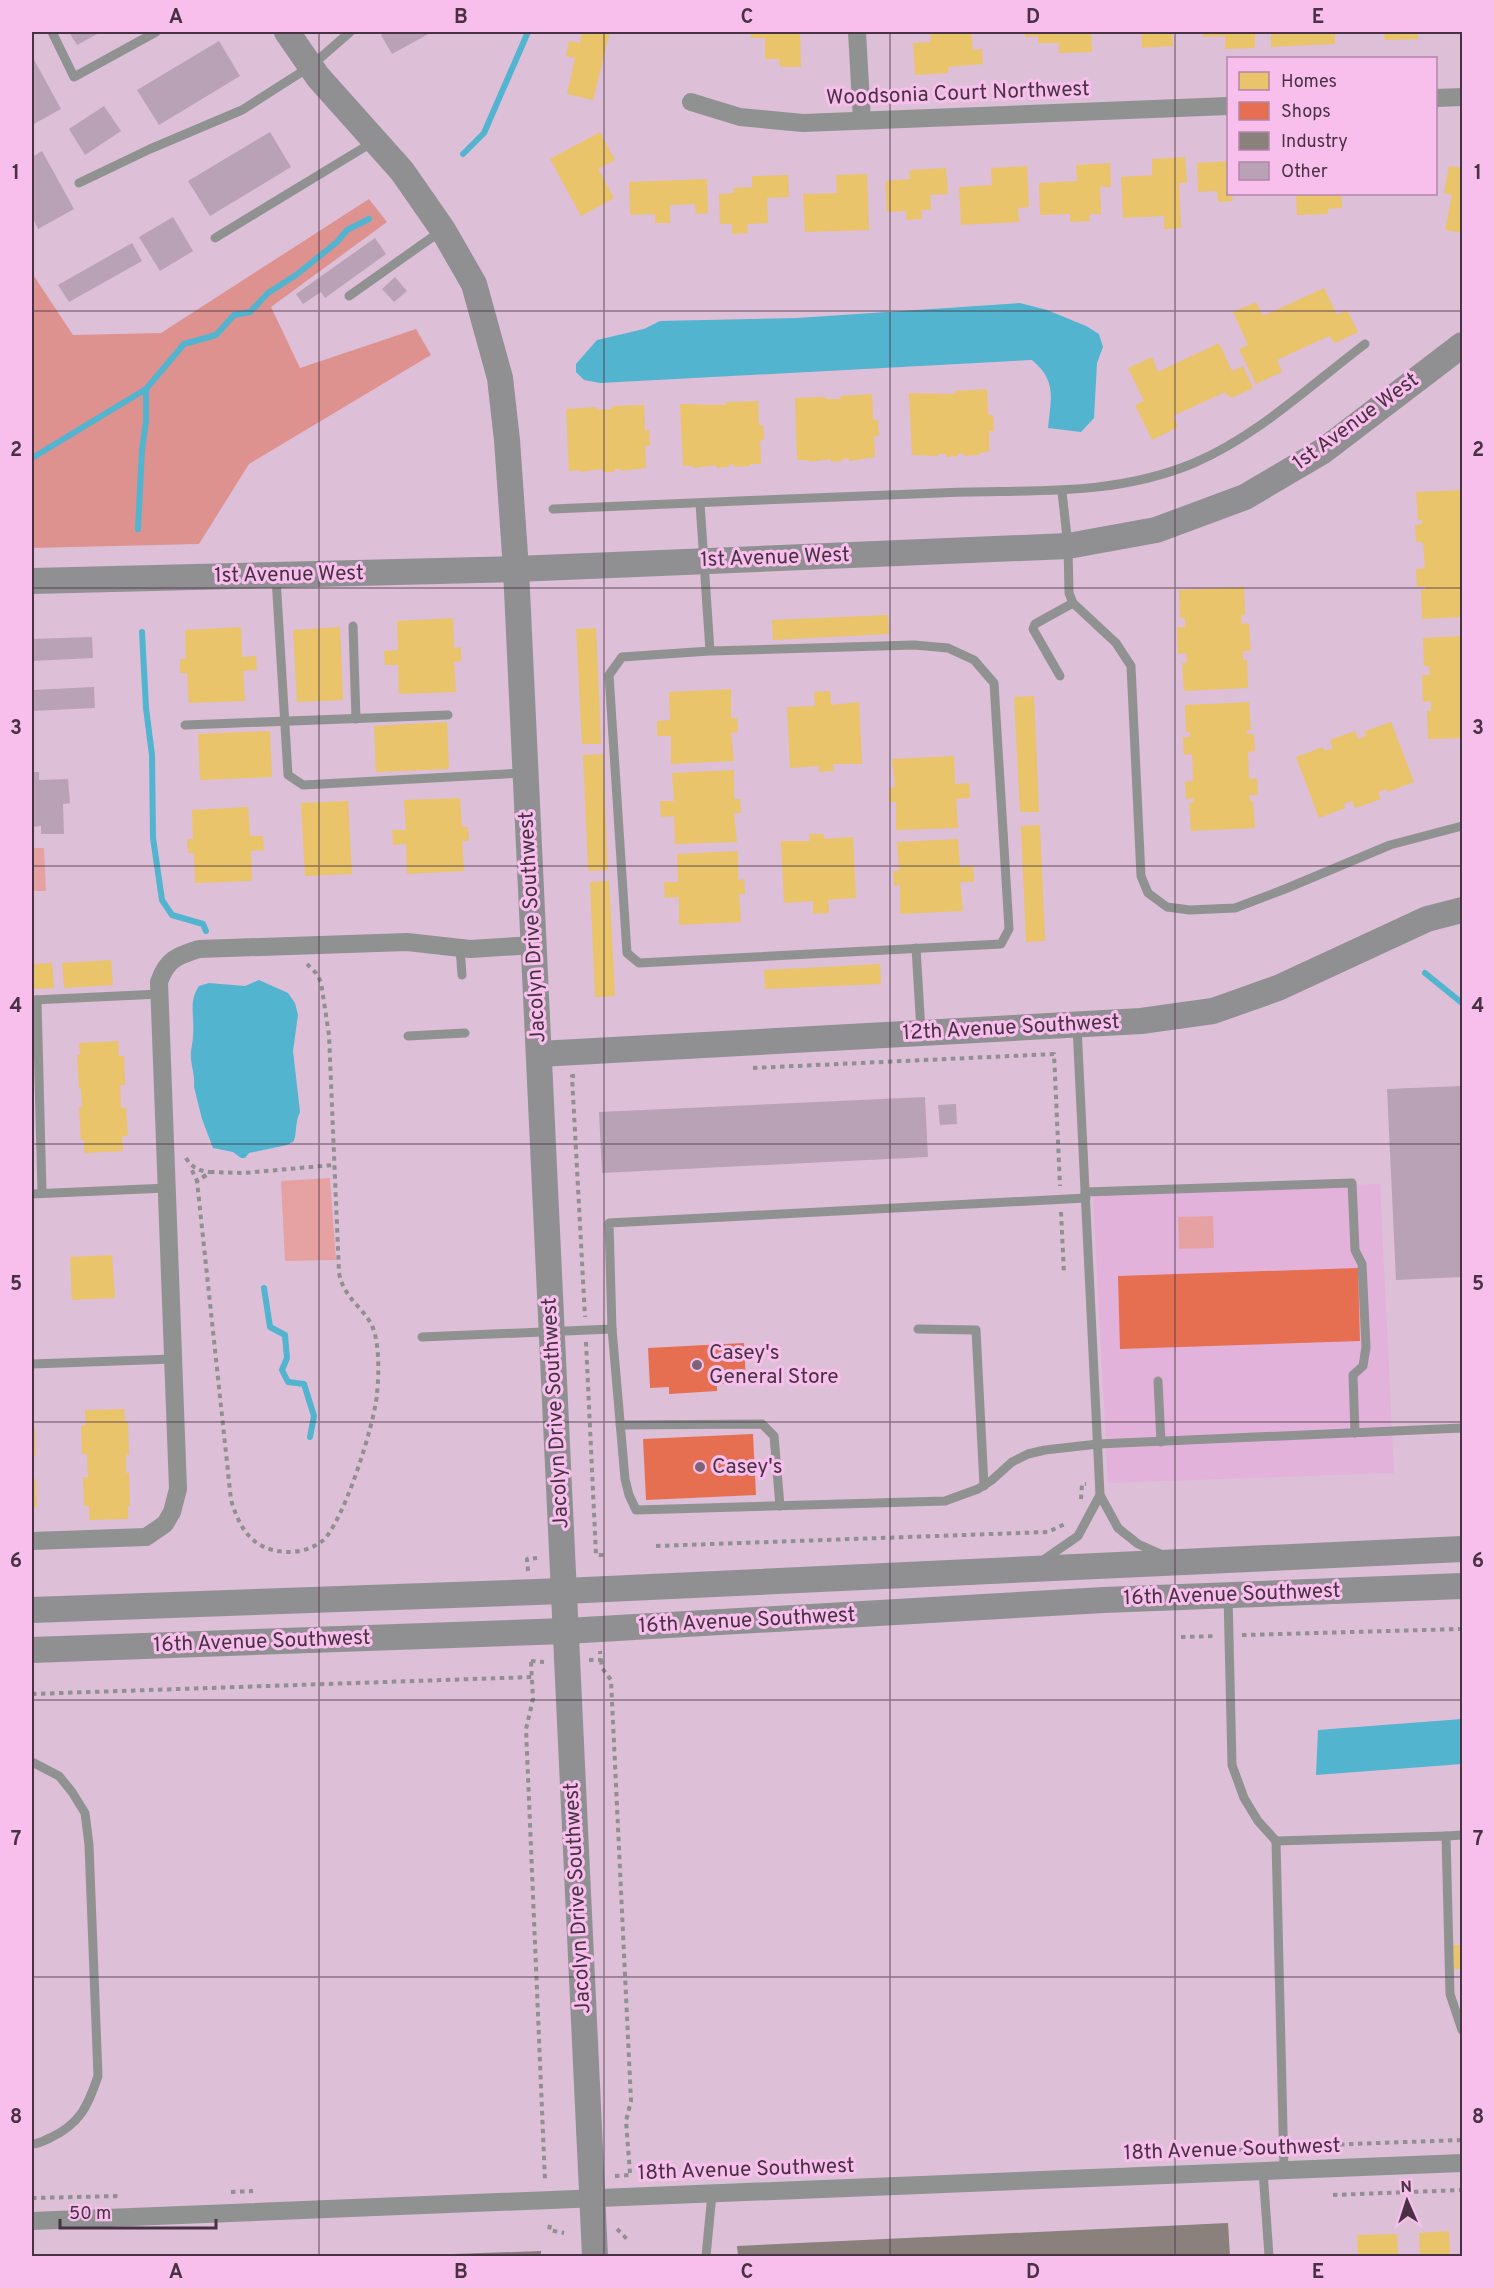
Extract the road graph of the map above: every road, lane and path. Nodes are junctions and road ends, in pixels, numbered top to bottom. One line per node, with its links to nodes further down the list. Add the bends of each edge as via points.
1 (52, 32): 2 (lane, via 74,77)
2 (156, 32)
3 (286, 32): 6 (street, Jacolyn Drive Southwest)
4 (350, 32): 6 (lane)
5 (857, 32): 11 (street)
6 (310, 66): 12 (street, Jacolyn Drive Southwest); 13 (lane, via 242,110)
7 (1462, 97): 8 (street)
8 (1437, 98)
9 (691, 102): 11 (street, Woodsonia Court Northwest, via 740,117 803,123)
10 (1227, 106): 11 (street, Woodsonia Court Northwest)
11 (862, 120)
12 (375, 141): 14 (street, Jacolyn Drive Southwest, via 402,171); 15 (lane)
13 (79, 183)
14 (442, 230): 16 (lane); 24 (street, Jacolyn Drive Southwest, via 474,284 500,378)
15 (215, 238)
16 (349, 297)
17 (1365, 344): 19 (lane, via 1265,421 1194,463 1140,480)
18 (1462, 345): 22 (street, 1st Avenue West, via 1323,451 1245,497 1156,530)
19 (1062, 492): 20 (lane, via 950,492); 22 (lane)
20 (700, 503): 21 (lane); 23 (lane)
21 (553, 509)
22 (1068, 546): 23 (street, 1st Avenue West); 27 (lane, via 1069,593)
23 (703, 561): 24 (street, 1st Avenue West); 29 (lane)
24 (516, 569): 25 (street, 1st Avenue West); 35 (street, Jacolyn Drive Southwest)
25 (276, 575): 26 (street, 1st Avenue West); 33 (lane)
26 (32, 581)
27 (1073, 603): 30 (lane, via 1035,624 1033,629); 36 (lane, via 1116,643 1131,666 1141,876 1148,893 1167,907 1235,908 1390,845)
28 (353, 626): 32 (lane)
29 (710, 651): 40 (lane, via 914,645 948,648 974,660 994,682 1009,929 1001,944); 40 (lane, via 622,657 609,675 627,953 639,963)
30 (1060, 676)
31 (448, 715): 32 (lane)
32 (356, 719): 33 (lane)
33 (285, 722): 34 (lane); 35 (lane, via 288,775 303,784)
34 (185, 725)
35 (526, 773): 38 (street, Jacolyn Drive Southwest)
36 (1462, 826)
37 (1462, 910): 45 (street, 12th Avenue Southwest, via 1427,919 1278,988 1212,1011)
38 (534, 945): 39 (street); 49 (street, Jacolyn Drive Southwest)
39 (460, 948): 42 (lane); 43 (street, via 406,942 199,949 180,955 164,967)
40 (916, 948): 47 (lane)
41 (297, 962): 53 (path, via 308,964 316,973 325,1002)
42 (462, 975)
43 (160, 994): 44 (lane); 57 (street)
44 (34, 1000): 58 (lane)
45 (1077, 1025): 47 (street, 12th Avenue Southwest); 60 (lane)
46 (465, 1033): 48 (lane)
47 (921, 1033): 49 (street, 12th Avenue Southwest)
48 (408, 1036)
49 (539, 1054): 66 (street, Jacolyn Drive Southwest)
50 (742, 1068): 61 (path, via 1054,1054)
51 (583, 1075): 65 (path, via 572,1076)
52 (184, 1155): 54 (path)
53 (333, 1165): 55 (path); 56 (path, via 339,1273 345,1292 373,1327 377,1396 374,1418 341,1513 322,1542 303,1551 280,1551 259,1544 247,1535 236,1518)
54 (190, 1166): 55 (path); 56 (path)
55 (211, 1172): 56 (path)
56 (197, 1181)
57 (167, 1188): 58 (lane); 68 (street)
58 (42, 1193): 59 (lane)
59 (32, 1194)
60 (1086, 1195): 61 (lane); 73 (lane, via 1352,1183 1355,1250 1362,1264 1366,1347 1363,1366 1353,1375); 75 (lane)
61 (1060, 1200): 62 (path); 63 (lane, via 609,1222)
62 (1064, 1274)
63 (612, 1329): 65 (lane); 71 (lane)
64 (918, 1329): 77 (lane, via 976,1330)
65 (586, 1330): 66 (lane); 85 (path, via 596,1555)
66 (552, 1331): 67 (lane); 92 (street, Jacolyn Drive Southwest)
67 (422, 1338)
68 (173, 1359): 69 (lane); 82 (street, via 178,1489 165,1524 146,1537)
69 (32, 1364)
70 (1158, 1381): 74 (lane)
71 (620, 1425): 79 (lane, via 762,1424 774,1436); 79 (lane, via 625,1479 636,1510)
72 (1462, 1428): 73 (lane)
73 (1356, 1433): 74 (lane)
74 (1161, 1442): 75 (lane)
75 (1098, 1444): 76 (lane); 77 (lane, via 1028,1454)
76 (1099, 1483): 78 (lane); 80 (path, via 1082,1484)
77 (984, 1486): 79 (lane, via 945,1501)
78 (1100, 1495): 87 (lane, via 1118,1528 1138,1544); 89 (lane, via 1078,1536)
79 (780, 1506)
80 (1077, 1507)
81 (1069, 1522): 83 (path, via 1048,1532)
82 (32, 1541)
83 (656, 1546)
84 (1462, 1549): 87 (street, 16th Avenue Southwest)
85 (604, 1555)
86 (537, 1558): 90 (path, via 527,1559)
87 (1177, 1562): 88 (street, 16th Avenue Southwest)
88 (1121, 1565): 89 (street, 16th Avenue Southwest); 94 (street, via 1115,1575 1101,1581 985,1587)
89 (1030, 1569): 92 (street, 16th Avenue Southwest)
90 (528, 1572)
91 (1462, 1586): 93 (street, 16th Avenue Southwest)
92 (564, 1591): 95 (street, 16th Avenue Southwest); 97 (street, Jacolyn Drive Southwest)
93 (1228, 1595): 94 (street, 16th Avenue Southwest); 98 (lane)
94 (957, 1609): 97 (street, 16th Avenue Southwest)
95 (32, 1610)
96 (1462, 1629): 98 (path)
97 (566, 1631): 101 (street, 16th Avenue Southwest); 130 (street, Jacolyn Drive Southwest)
98 (1229, 1636): 99 (path); 112 (lane, via 1232,1765 1244,1798)
99 (1181, 1637)
100 (600, 1649): 104 (path)
101 (32, 1650)
102 (532, 1651): 105 (path)
103 (590, 1660): 104 (path)
104 (601, 1660): 121 (path, via 611,1680 631,2101 626,2121)
105 (531, 1662): 106 (path); 107 (path)
106 (544, 1662)
107 (532, 1677): 108 (path); 122 (path, via 533,1699 526,1729 547,2181)
108 (32, 1694)
109 (32, 1762): 115 (lane, via 59,1776 85,1813 98,2076 80,2117 61,2133)
110 (1462, 1835): 111 (lane)
111 (1446, 1836): 112 (lane); 113 (lane, via 1450,1994)
112 (1276, 1841): 116 (lane)
113 (1462, 2030)
114 (1462, 2140): 116 (path)
115 (32, 2144)
116 (1283, 2147): 117 (path); 119 (lane)
117 (1225, 2152)
118 (1462, 2163): 119 (street, 18th Avenue Southwest)
119 (1284, 2170): 120 (street, 18th Avenue Southwest)
120 (1263, 2171): 126 (street, 18th Avenue Southwest); 138 (lane)
121 (630, 2173)
122 (541, 2182)
123 (263, 2190): 125 (path)
124 (1462, 2190): 127 (path)
125 (225, 2194)
126 (712, 2194): 130 (street, 18th Avenue Southwest); 137 (lane)
127 (1333, 2195)
128 (123, 2196): 129 (path)
129 (32, 2198)
130 (592, 2199): 131 (street, 18th Avenue Southwest); 136 (street, Jacolyn Drive Southwest)
131 (32, 2221)
132 (550, 2225): 134 (path, via 549,2230)
133 (617, 2229): 135 (path)
134 (564, 2233)
135 (627, 2239)
136 (595, 2256)
137 (706, 2256)
138 (1269, 2256)

